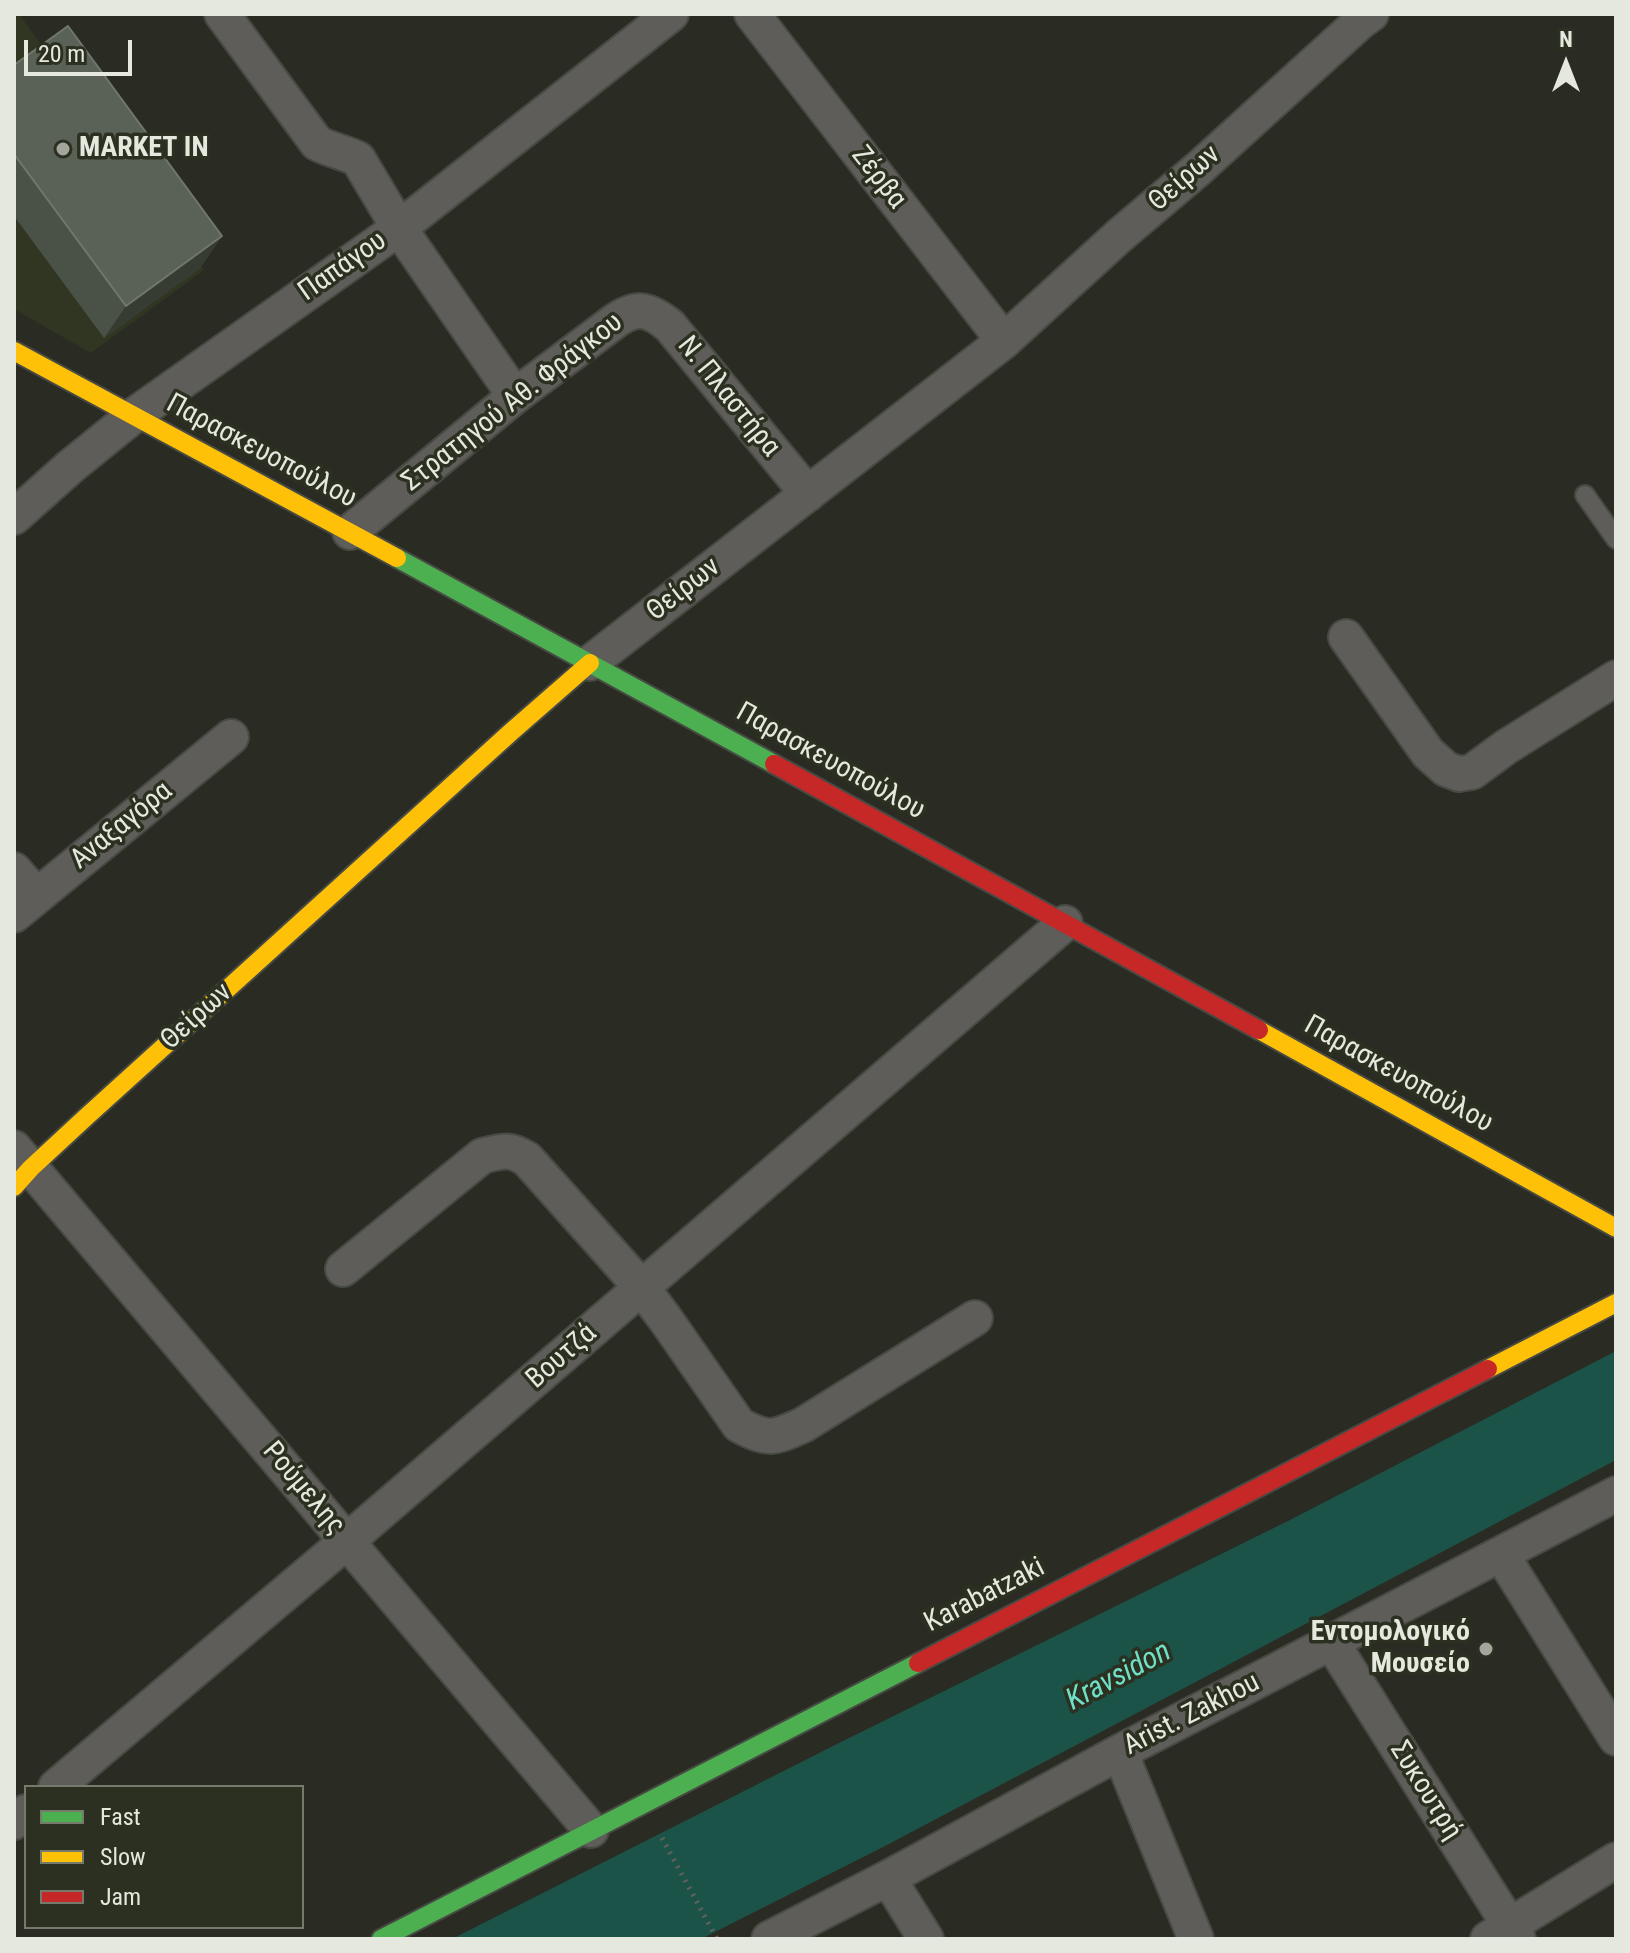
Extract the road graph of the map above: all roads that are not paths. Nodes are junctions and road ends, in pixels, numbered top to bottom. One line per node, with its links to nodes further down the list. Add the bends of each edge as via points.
1 (222, 14): 5 (street, via 317,143 358,159)
2 (671, 14): 5 (street, Παπάγου)
3 (752, 14): 7 (street, Ζέρβα)
4 (1361, 17): 7 (street, Θείρων)
5 (399, 228): 9 (street); 10 (street, Παπάγου)
6 (641, 310): 9 (street, Στρατηγού Αθ. Φράγκου, via 626,313); 11 (street, Ν. Πλαστήρα, via 670,326)
7 (1004, 341): 11 (street, Θείρων)
8 (15, 350): 10 (street, Παρασκευοπούλου)
9 (515, 396): 14 (street, Στρατηγού Αθ. Φράγκου)
10 (133, 416): 13 (street, Παπάγου); 14 (street, Παρασκευοπούλου)
11 (808, 494): 17 (street, Θείρων)
12 (1585, 495): 15 (lane)
13 (14, 517)
14 (350, 532): 17 (street, Παρασκευοπούλου)
15 (1616, 539)
16 (1346, 637): 18 (street, via 1428,753 1459,774 1472,772)
17 (590, 663): 22 (street, Παρασκευοπούλου); 23 (street, Θείρων)
18 (1616, 678)
19 (231, 737): 21 (street, Αναξαγόρα)
20 (14, 870): 21 (street)
21 (26, 906)
22 (1065, 923): 24 (street, Παρασκευοπούλου); 26 (street, Βουτζά)
23 (20, 1168): 30 (street, Ρούμελης)
24 (1616, 1228)
25 (343, 1269): 26 (street, via 482,1156 515,1151)
26 (642, 1288): 28 (street, via 739,1425 776,1437); 30 (street, Βουτζά)
27 (1616, 1303): 36 (street, Karabatzaki)
28 (975, 1318)
29 (1616, 1494): 31 (street, Arist. Zakhou)
30 (347, 1541): 35 (street, Βουτζά); 36 (street, Ρούμελης)
31 (1501, 1554): 32 (street, Arist. Zakhou); 33 (street)
32 (1332, 1643): 34 (street, Arist. Zakhou); 39 (street, Συκουτρή)
33 (1616, 1738)
34 (1120, 1752): 38 (street, Arist. Zakhou); 43 (street)
35 (58, 1785)
36 (591, 1830): 40 (street, Karabatzaki)
37 (1616, 1860): 39 (street)
38 (888, 1878): 41 (street, Arist. Zakhou); 42 (street)
39 (1505, 1935)
40 (381, 1939)
41 (769, 1939)
42 (926, 1939)
43 (1196, 1939)

